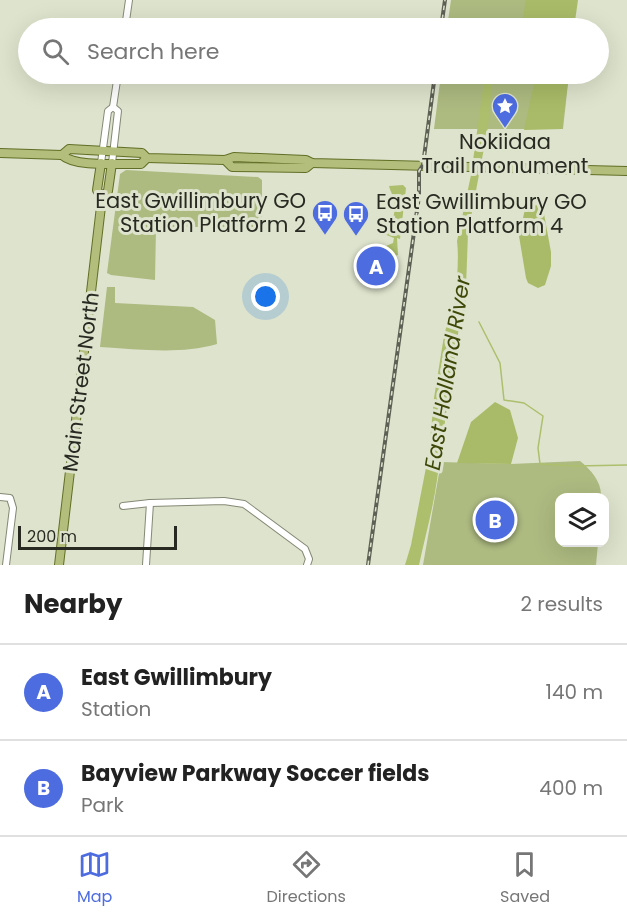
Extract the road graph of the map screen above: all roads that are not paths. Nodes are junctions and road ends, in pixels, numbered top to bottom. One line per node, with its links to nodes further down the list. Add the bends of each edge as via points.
1 (129, 0): 2 (street)
2 (126, 18)
3 (116, 84): 4 (street)
4 (113, 107): 5 (street, via 108,111); 6 (street, via 118,111)
5 (102, 152): 6 (main road); 8 (main road, via 69,149); 10 (street)
6 (114, 152): 9 (main road, via 142,153); 11 (street)
7 (0, 153): 8 (main road)
8 (62, 155): 10 (main road, via 68,160)
9 (147, 158): 11 (main road, via 141,164); 12 (main road, via 234,157 312,163)
10 (101, 163): 11 (main road); 13 (main road, Main Street North, via 97,190)
11 (112, 163): 13 (main road, Main Street North, via 108,191)
12 (627, 171)
13 (102, 198): 18 (main road, Main Street North)
14 (0, 497): 17 (street, via 10,498 13,508)
15 (150, 503): 16 (street); 19 (street); 20 (street, via 244,504 305,549)
16 (123, 506)
17 (6, 565)
18 (59, 565)
19 (146, 565)
20 (307, 565)

